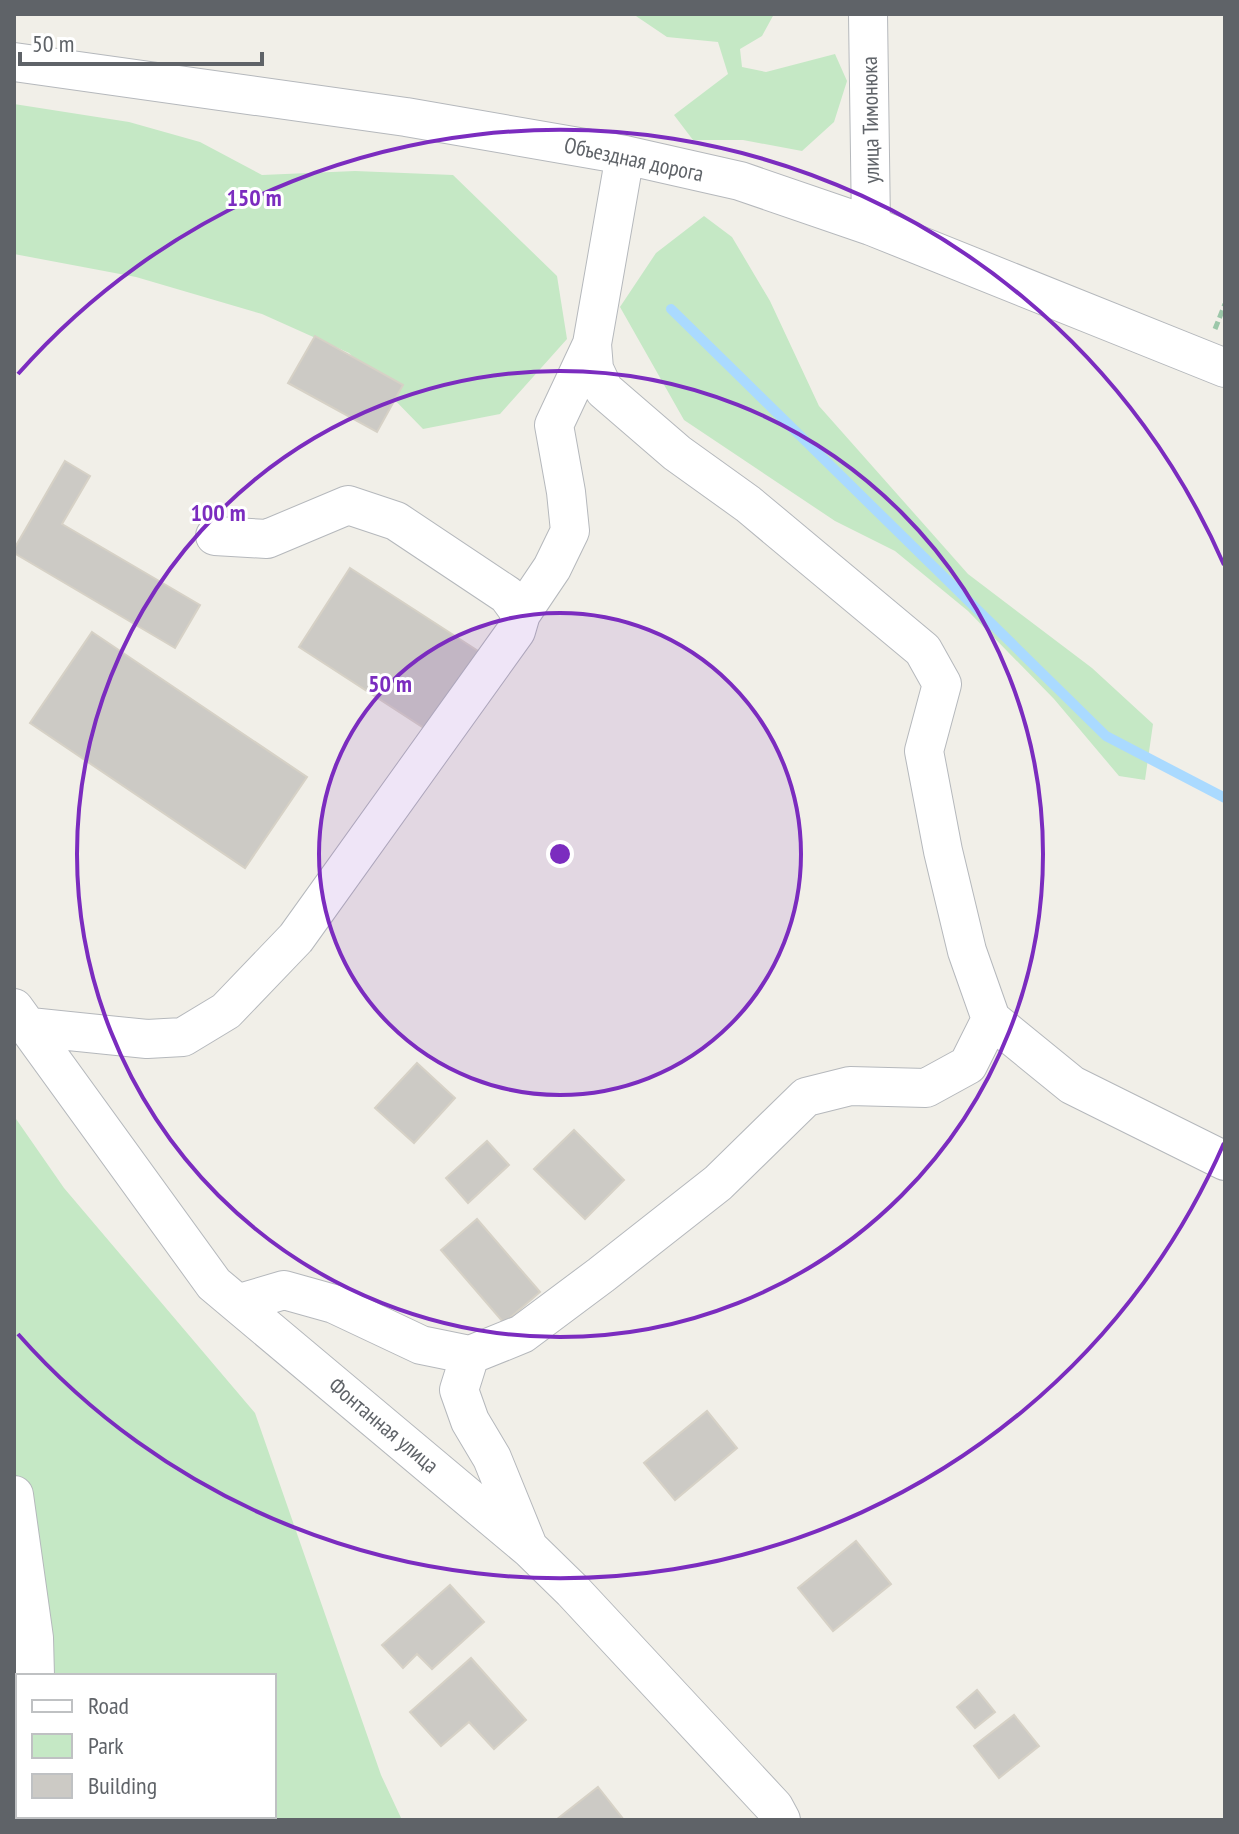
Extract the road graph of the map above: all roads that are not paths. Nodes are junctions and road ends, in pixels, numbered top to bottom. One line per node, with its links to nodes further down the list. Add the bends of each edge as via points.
1 (868, 14): 4 (street, улица Тимонюка)
2 (14, 62): 3 (street, Объездная дорога, via 406,117)
3 (625, 155): 4 (street, Объездная дорога, via 740,181); 5 (street)
4 (871, 226): 6 (street, Объездная дорога)
5 (592, 344): 8 (street, via 554,425 570,531); 10 (street, via 594,369 604,390 923,650 942,684 924,751 967,951)
6 (1225, 368)
7 (215, 536): 8 (street, via 267,539 348,505 396,521 507,595)
8 (521, 614): 9 (street, via 516,631 296,938 226,1011 183,1037 147,1039)
9 (22, 1018): 12 (street, Фонтанная улица, via 214,1284)
10 (991, 1019): 11 (street, via 1072,1085); 13 (street, via 968,1065 926,1088 850,1086 806,1097 718,1183 601,1275 522,1334)
11 (1225, 1161)
12 (240, 1303): 13 (street, via 284,1290 334,1304 421,1345); 15 (street, Фонтанная улица)
13 (470, 1355): 15 (street, via 459,1390)
14 (14, 1495): 16 (street)
15 (530, 1549): 17 (street, Фонтанная улица)
16 (35, 1674)
17 (781, 1820)

